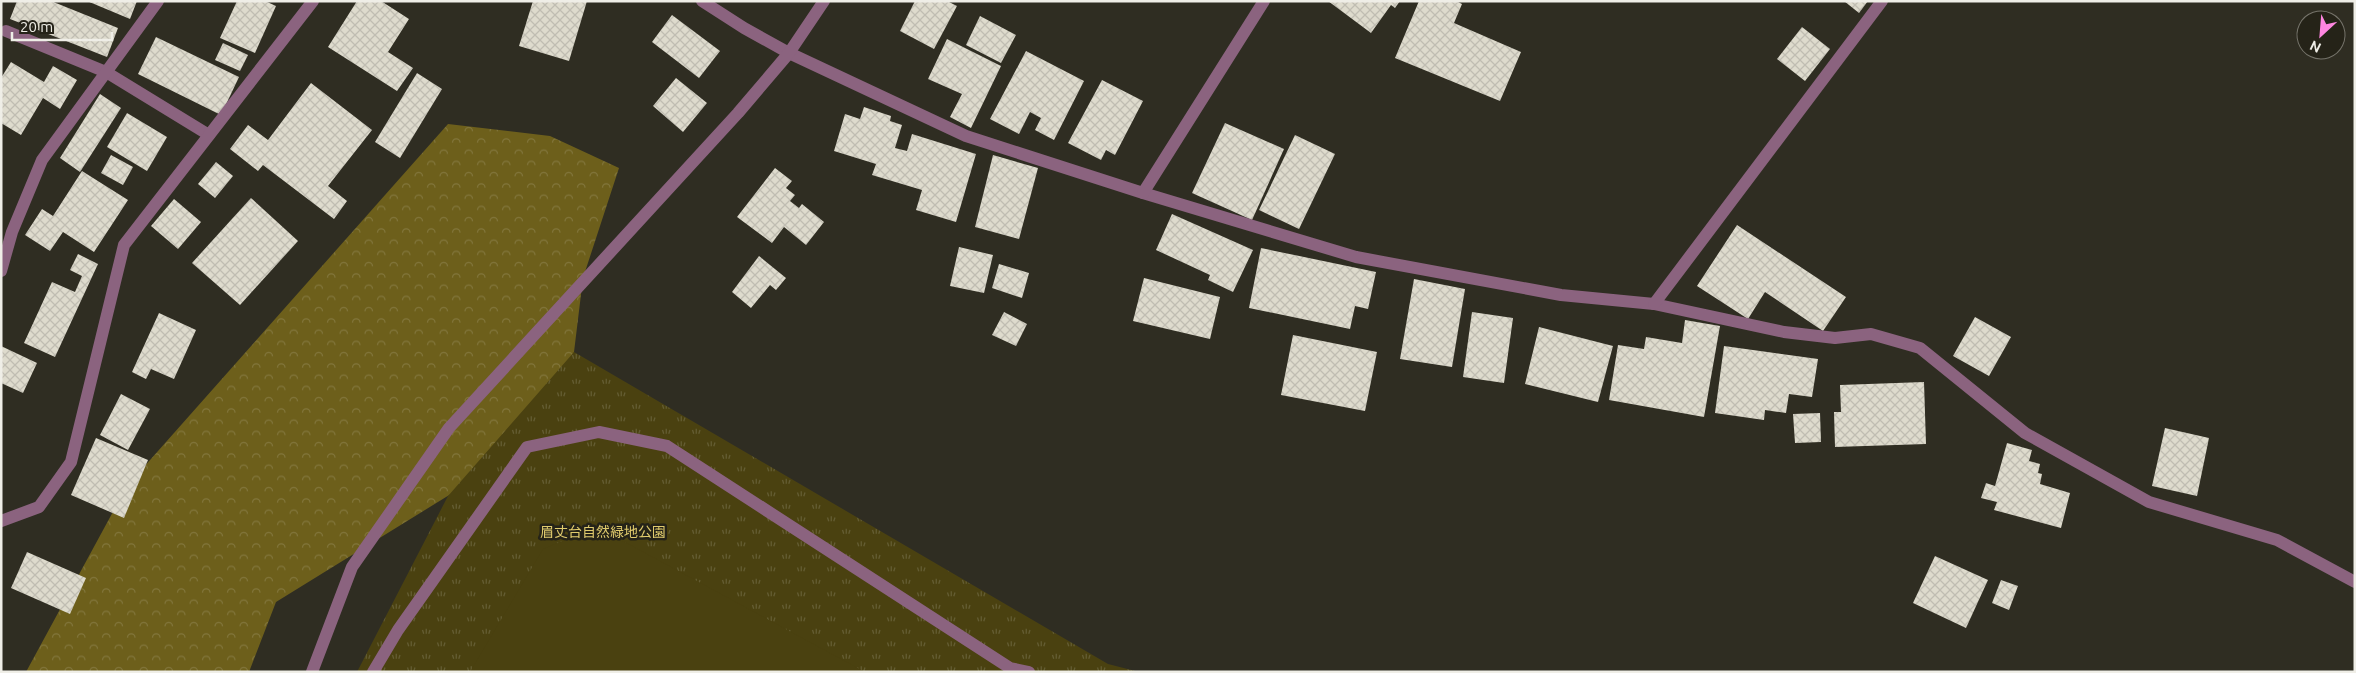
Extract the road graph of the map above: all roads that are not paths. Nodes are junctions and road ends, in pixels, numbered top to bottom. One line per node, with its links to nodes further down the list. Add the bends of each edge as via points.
1 (158, 1): 9 (street)
2 (313, 1): 10 (street)
3 (702, 1): 8 (street)
4 (824, 1): 8 (street)
5 (1264, 1): 11 (street)
6 (1882, 1): 13 (street)
7 (3, 31): 9 (street)
8 (789, 53): 11 (street, via 966,136); 16 (street, via 738,113 449,428 352,566)
9 (106, 72): 10 (street); 12 (street, via 42,160 12,232)
10 (209, 135): 14 (street, via 124,245 71,462 39,507)
11 (1142, 193): 13 (street, via 1356,257 1561,296)
12 (1, 271)
13 (1654, 304): 15 (street, via 1784,332 1835,338 1871,334 1920,348 2025,433 2149,502 2277,540)
14 (1, 521)
15 (2355, 582)
16 (312, 672)
17 (373, 672): 18 (street, via 398,630 527,447 600,432 667,446 1010,668)
18 (1029, 672)

